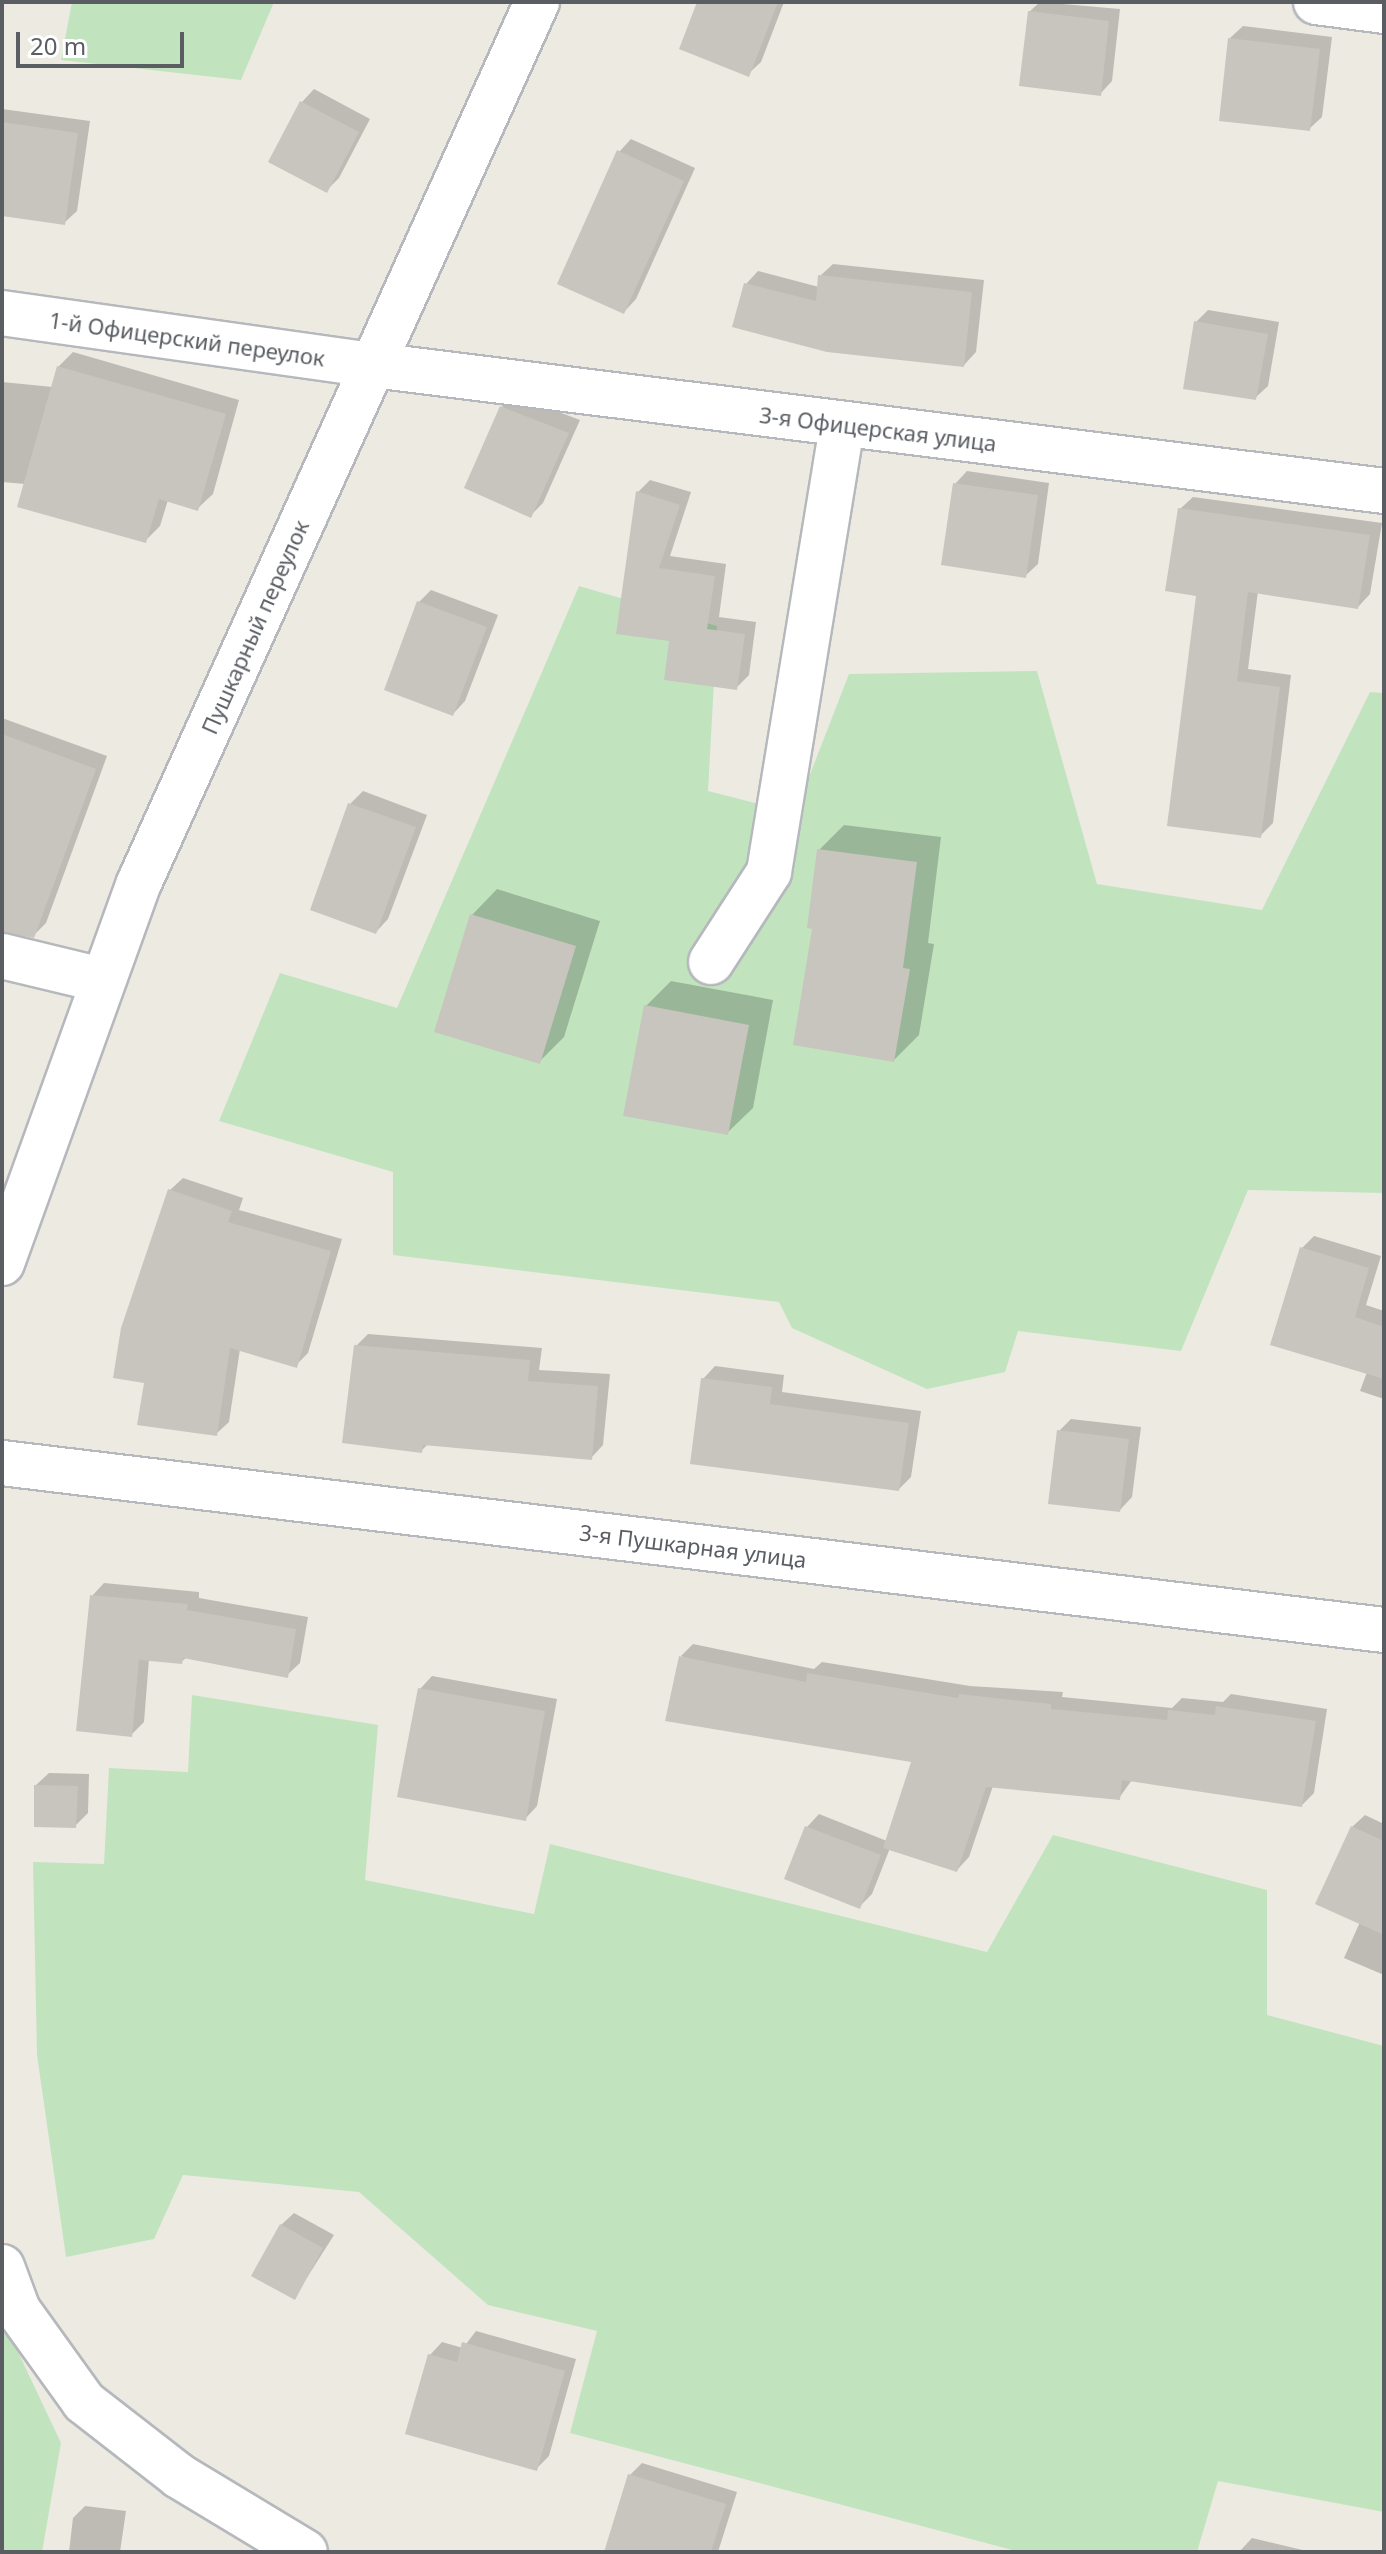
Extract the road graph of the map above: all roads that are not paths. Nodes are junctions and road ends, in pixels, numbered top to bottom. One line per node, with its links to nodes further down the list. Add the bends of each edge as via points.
1 (537, 2): 5 (street, Пушкарный переулок)
2 (1316, 2): 3 (street)
3 (1384, 11)
4 (2, 313): 5 (street, 1-й Офицерский переулок)
5 (373, 365): 6 (street, 3-я Офицерская улица); 10 (street, Пушкарный переулок, via 139,883)
6 (842, 425): 7 (street, 3-я Офицерская улица); 9 (street, via 769,872)
7 (1384, 491)
8 (2, 956): 10 (street)
9 (711, 962)
10 (101, 980): 11 (street, Пушкарный переулок)
11 (2, 1263)
12 (2, 1463): 13 (street, 3-я Пушкарная улица)
13 (1384, 1630)
14 (2, 2267): 15 (street, via 18,2310 84,2402 179,2476)
15 (305, 2552)

